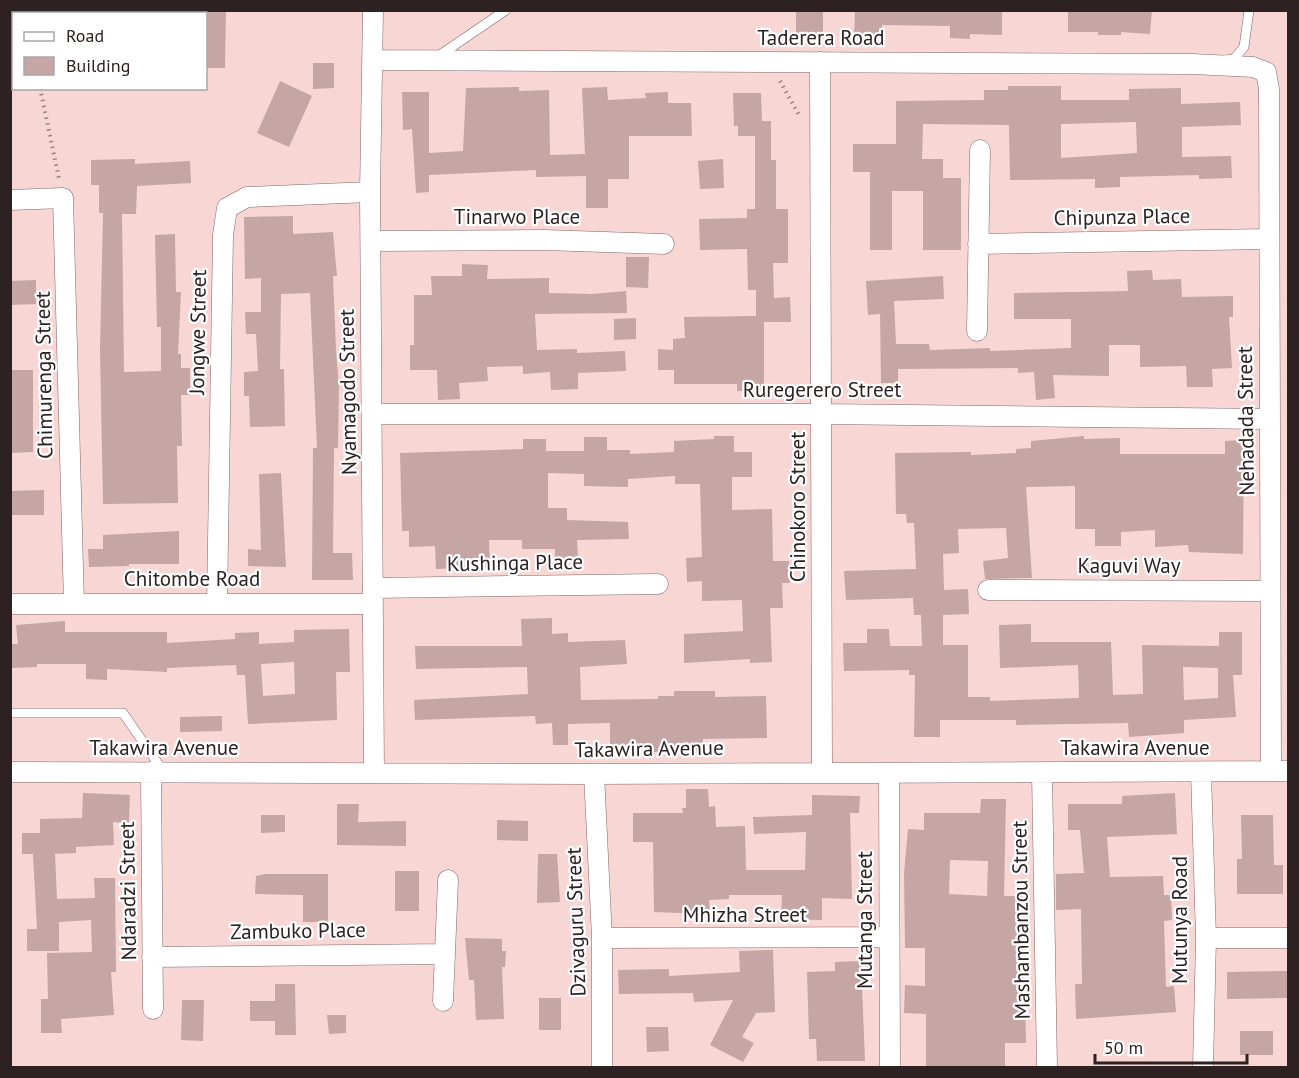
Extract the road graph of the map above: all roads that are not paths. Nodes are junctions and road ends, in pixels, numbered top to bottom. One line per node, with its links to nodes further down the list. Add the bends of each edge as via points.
1 (373, 10): 4 (street, Nyamagodo Street)
2 (506, 10): 5 (lane)
3 (1249, 10): 7 (lane, via 1244,47 1234,59)
4 (374, 60): 5 (street, Taderera Road); 10 (street, Nyamagodo Street)
5 (432, 60): 6 (street, Taderera Road)
6 (820, 62): 7 (street, Taderera Road); 18 (street, Chinokoro Street)
7 (1193, 64): 8 (street, Taderera Road, via 1253,67)
8 (1266, 72): 12 (street, Nehadada Street)
9 (980, 150): 15 (street)
10 (370, 192): 13 (street, Nyamagodo Street); 24 (street, Jongwe Street, via 246,197 227,208 223,235)
11 (10, 200): 26 (street, Chimurenga Street, via 63,198)
12 (1268, 239): 15 (street, Chipunza Place); 19 (street, Nehadada Street)
13 (371, 241): 14 (street, Tinarwo Place); 17 (street, Nyamagodo Street)
14 (664, 244)
15 (978, 244): 16 (street)
16 (977, 331)
17 (373, 414): 18 (street, Ruregerero Street); 23 (street, Nyamagodo Street)
18 (822, 414): 19 (street, Ruregerero Street); 31 (street, Chinokoro Street)
19 (1270, 419): 22 (street, Nehadada Street)
20 (658, 584): 23 (street, Kushinga Place)
21 (988, 590): 22 (street, Kaguvi Way)
22 (1270, 591): 28 (street, Nehadada Street)
23 (373, 596): 24 (street, Chitombe Road); 33 (street, Nyamagodo Street)
24 (217, 603): 26 (street, Chitombe Road)
25 (10, 604): 26 (street, Chitombe Road)
26 (74, 604)
27 (10, 713): 30 (lane, via 123,713)
28 (1280, 771): 32 (street, Takawira Avenue)
29 (10, 772): 30 (street, Takawira Avenue)
30 (158, 772): 33 (street, Takawira Avenue); 43 (street, Ndaradzi Street)
31 (822, 772): 34 (street, Takawira Avenue); 36 (street, Takawira Avenue)
32 (1201, 772): 35 (street, Takawira Avenue); 40 (street, Mutunya Road)
33 (374, 773): 36 (street, Takawira Avenue)
34 (889, 773): 35 (street, Takawira Avenue); 38 (street, Mutanga Street)
35 (1042, 773): 48 (street, Mashambanzou Street)
36 (594, 774): 39 (street, Dzivaguru Street)
37 (448, 880): 42 (street)
38 (889, 937): 39 (street, Mhizha Street); 47 (street, Mutanga Street)
39 (602, 938): 46 (street, Dzivaguru Street)
40 (1206, 938): 41 (street); 49 (street, Mutunya Road)
41 (1288, 938)
42 (444, 954): 43 (street, Zambuko Place); 44 (street)
43 (152, 957): 45 (street, Ndaradzi Street)
44 (443, 1001)
45 (153, 1009)
46 (602, 1068)
47 (890, 1068)
48 (1047, 1068)
49 (1203, 1068)

